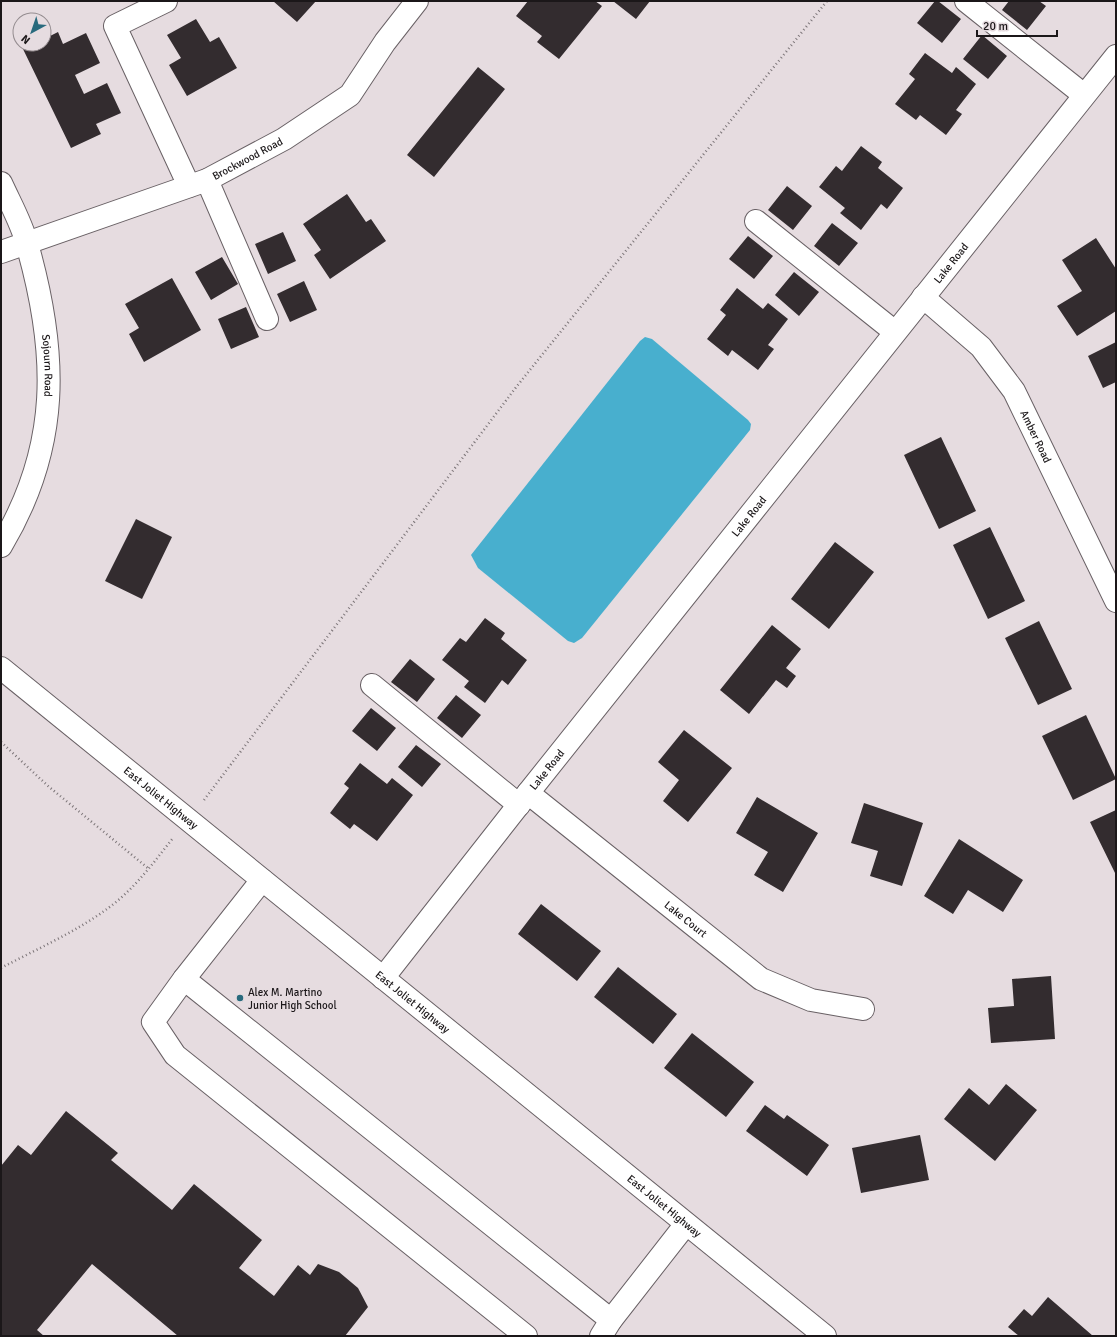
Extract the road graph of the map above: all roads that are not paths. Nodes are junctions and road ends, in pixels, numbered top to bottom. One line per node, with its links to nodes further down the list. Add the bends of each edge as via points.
1 (166, 1): 7 (street, via 115,26)
2 (417, 1): 7 (street, Brockwood Road, via 385,42 350,95 284,139)
3 (966, 1): 5 (street)
4 (1116, 56): 5 (street, Lake Road)
5 (1084, 95): 11 (street, Lake Road)
6 (1, 183): 9 (street, Sojourn Road)
7 (198, 183): 9 (street, Brockwood Road); 12 (street)
8 (756, 221): 13 (street)
9 (27, 243): 10 (street, Brockwood Road); 14 (street, Sojourn Road, via 46,328 50,377 48,409 42,445 33,476 23,505)
10 (1, 252)
11 (922, 297): 13 (street, Lake Road); 15 (street, Amber Road, via 981,348 1014,391)
12 (267, 319)
13 (895, 332): 18 (street, Lake Road)
14 (1, 546)
15 (1116, 601)
16 (1, 668): 19 (street, East Joliet Highway)
17 (372, 685): 18 (street, Lake Court)
18 (523, 799): 21 (street, Lake Road); 22 (street, Lake Court, via 761,979 811,1000)
19 (262, 880): 20 (street); 21 (street, East Joliet Highway)
20 (184, 978): 24 (street); 25 (street, via 153,1022 175,1055)
21 (383, 978): 23 (street, East Joliet Highway)
22 (863, 1009)
23 (686, 1224): 24 (street); 26 (street, East Joliet Highway)
24 (606, 1328)
25 (526, 1336)
26 (825, 1336)

